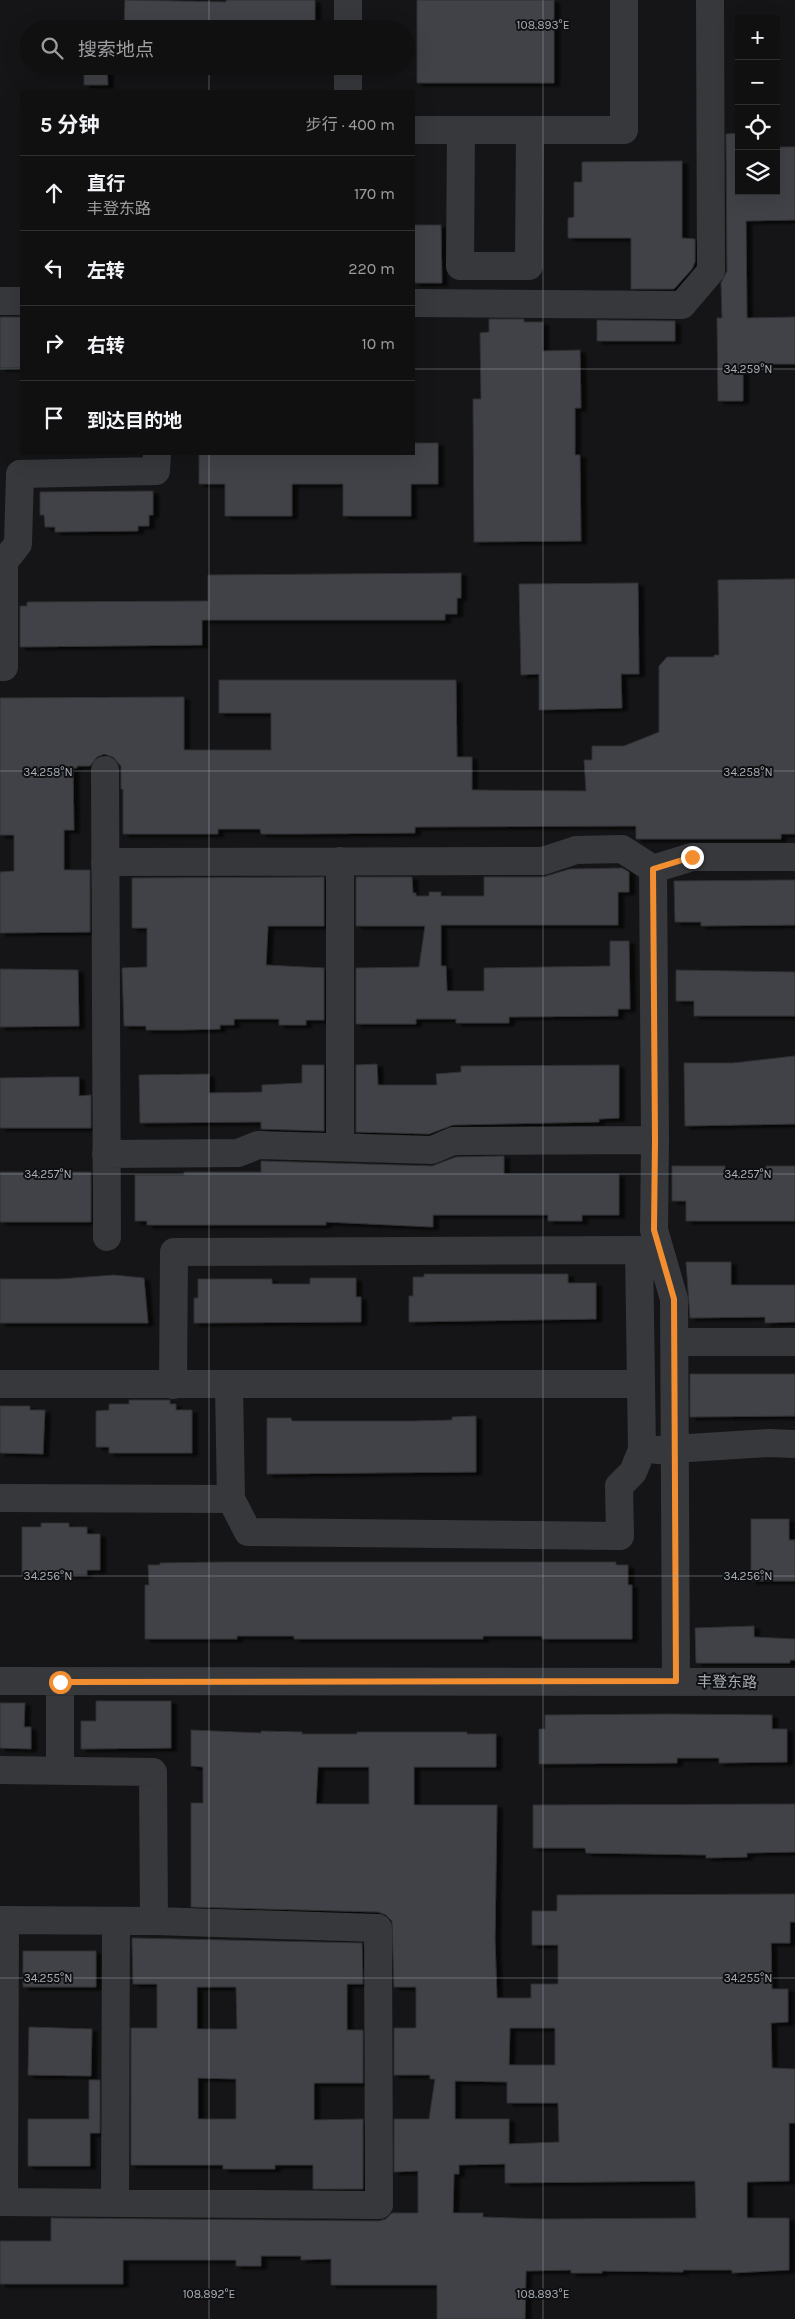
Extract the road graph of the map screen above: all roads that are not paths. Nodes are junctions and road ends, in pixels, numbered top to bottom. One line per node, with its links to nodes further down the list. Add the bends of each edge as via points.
1 (348, 0): 4 (street)
2 (624, 0): 9 (street, via 624,130)
3 (710, 0): 12 (street, via 711,270 682,305)
4 (348, 20)
5 (348, 75): 6 (street)
6 (348, 90)
7 (415, 130): 8 (street)
8 (461, 130): 9 (street); 9 (street, via 460,266 529,266)
9 (530, 130)
10 (0, 301): 11 (street)
11 (20, 301)
12 (415, 304)
13 (157, 455): 14 (street, via 156,471 20,474 18,544 4,562 4,667)
14 (0, 667)
15 (105, 770): 18 (street)
16 (795, 857): 19 (street, via 692,857)
17 (340, 861): 18 (street); 19 (street, via 542,861 576,850 622,849); 21 (street)
18 (105, 862): 22 (street)
19 (653, 869): 20 (street)
20 (655, 1140): 21 (street, via 453,1141 432,1150); 24 (street, via 654,1230 674,1299)
21 (340, 1147): 22 (street, via 258,1145 238,1154)
22 (106, 1154): 23 (street)
23 (107, 1237)
24 (674, 1342): 25 (street); 32 (street)
25 (795, 1342)
26 (0, 1384): 28 (street)
27 (641, 1384): 28 (street, via 639,1250 630,1250 174,1252); 29 (street); 31 (street)
28 (174, 1385): 29 (street)
29 (229, 1386): 34 (street)
30 (795, 1444): 32 (street)
31 (642, 1450): 32 (street); 34 (street, via 633,1472 619,1486 620,1536 248,1532)
32 (675, 1451): 36 (street)
33 (0, 1498): 34 (street)
34 (231, 1499)
35 (0, 1681): 37 (street, 丰登东路)
36 (676, 1681): 37 (street, 丰登东路); 38 (street, 丰登东路)
37 (60, 1682): 40 (street)
38 (795, 1682)
39 (0, 1770): 40 (street)
40 (60, 1770): 43 (street, via 153,1772)
41 (2, 1920): 42 (street); 44 (street)
42 (116, 1920): 43 (street); 45 (street)
43 (154, 1921): 45 (street, via 378,1928 378,2205)
44 (2, 2202): 45 (street)
45 (115, 2203)

